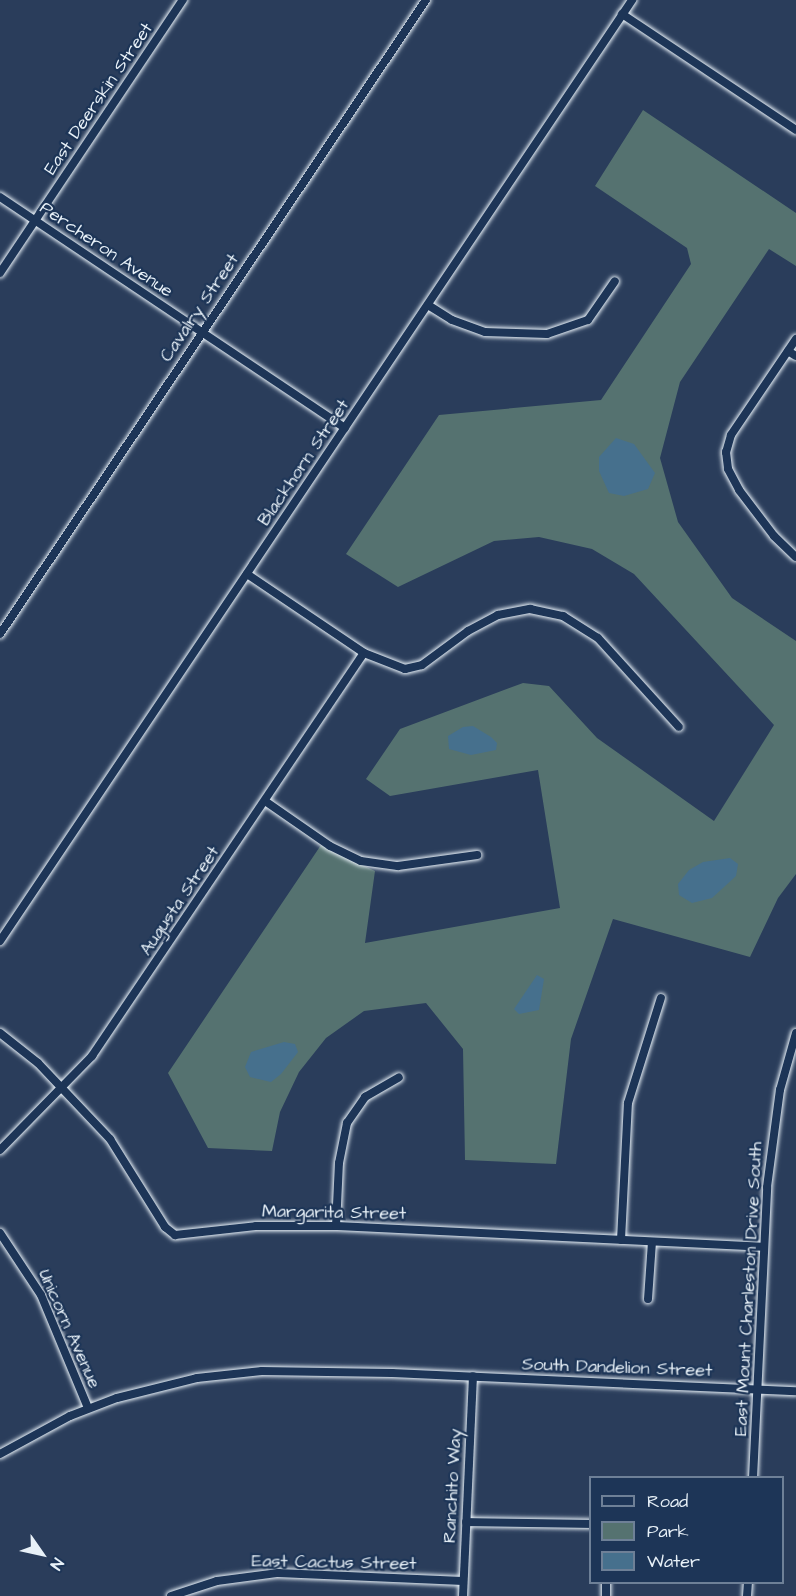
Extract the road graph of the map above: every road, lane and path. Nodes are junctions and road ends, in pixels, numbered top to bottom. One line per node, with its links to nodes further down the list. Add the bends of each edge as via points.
1 (183, 0): 7 (street, East Deerskin Street)
2 (426, 0): 11 (street, Cavalry Street)
3 (632, 0): 4 (street, Blackhorn Street)
4 (622, 14): 5 (street); 10 (street, Blackhorn Street)
5 (796, 130)
6 (0, 197): 7 (street, Percheron Avenue)
7 (35, 221): 8 (street, East Deerskin Street); 11 (street, Percheron Avenue)
8 (0, 273)
9 (615, 280): 10 (street, via 588,320 554,333 485,332 452,320)
10 (428, 305): 15 (street, Blackhorn Street)
11 (201, 332): 15 (street, Percheron Avenue); 18 (street, Cavalry Street)
12 (796, 339): 13 (street)
13 (788, 351): 14 (street); 16 (street, via 731,435 726,462 739,490 774,536)
14 (796, 356)
15 (345, 428): 17 (street, Blackhorn Street)
16 (796, 557)
17 (247, 574): 19 (street); 23 (street, Blackhorn Street)
18 (0, 634)
19 (364, 652): 20 (street, via 392,666 414,668 498,615 530,609 550,612 582,625 598,638); 21 (street, Augusta Street)
20 (679, 727)
21 (265, 801): 22 (street, via 330,846 361,861 398,866); 28 (street, Augusta Street, via 117,1021)
22 (477, 855)
23 (0, 941)
24 (661, 998): 32 (street, via 628,1103)
25 (0, 1033): 28 (street, Margarita Street)
26 (796, 1034): 34 (street, East Mount Charleston Drive South, via 772,1136)
27 (399, 1077): 30 (street, via 365,1097 347,1123 339,1163)
28 (64, 1088): 29 (street, Augusta Street); 30 (street, Margarita Street, via 110,1139 165,1227 176,1234 256,1226)
29 (0, 1150)
30 (336, 1226): 32 (street, Margarita Street)
31 (0, 1233): 39 (street, Unicorn Avenue, via 41,1295)
32 (621, 1240): 33 (street, Margarita Street)
33 (652, 1242): 34 (street, Margarita Street); 35 (street)
34 (763, 1247): 37 (street, East Mount Charleston Drive South)
35 (648, 1299)
36 (473, 1376): 37 (street, South Dandelion Street); 39 (street, South Dandelion Street, via 302,1370 233,1373 156,1387); 42 (street, Ranchito Way)
37 (758, 1389): 38 (street, South Dandelion Street); 41 (street, East Mount Charleston Drive South)
38 (796, 1391)
39 (88, 1408): 40 (street, South Dandelion Street)
40 (0, 1454)
41 (753, 1476)
42 (466, 1522): 43 (street); 44 (street, Ranchito Way)
43 (589, 1524)
44 (463, 1581): 45 (street, East Cactus Street, via 278,1573 217,1581); 46 (street, Ranchito Way)
45 (171, 1596)
46 (463, 1596)

